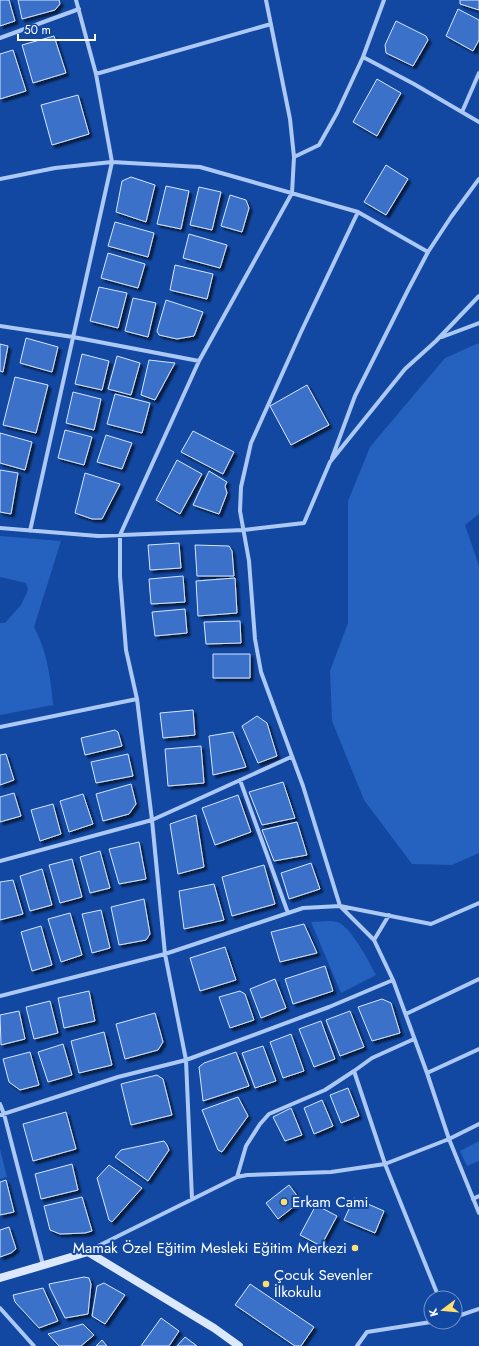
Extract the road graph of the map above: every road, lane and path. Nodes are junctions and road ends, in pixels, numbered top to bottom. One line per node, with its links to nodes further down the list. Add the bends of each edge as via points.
1 (76, 0): 4 (street)
2 (266, 0): 5 (street)
3 (384, 0): 7 (street)
4 (79, 9): 6 (street); 9 (street)
5 (271, 24): 9 (street); 12 (street, via 290,119)
6 (0, 38)
7 (363, 57): 10 (street); 12 (street, via 319,145)
8 (479, 72): 10 (street)
9 (96, 74): 13 (street)
10 (462, 112): 11 (street)
11 (479, 122)
12 (294, 157): 16 (street)
13 (112, 162): 15 (street, via 55,168); 16 (street, via 200,167); 22 (street)
14 (479, 179): 18 (street)
15 (0, 180)
16 (292, 193): 17 (street); 24 (street)
17 (358, 212): 18 (street); 27 (street, via 251,443 241,486 240,510)
18 (428, 252): 25 (street, via 355,396)
19 (479, 296): 23 (street)
20 (479, 323): 23 (street)
21 (0, 326): 22 (street)
22 (73, 337): 24 (street); 28 (street)
23 (439, 338): 25 (street, via 405,369)
24 (199, 361): 29 (street)
25 (330, 462): 27 (street, via 304,523)
26 (0, 528): 28 (street)
27 (244, 530): 29 (street); 32 (street, via 249,561 254,639 261,672)
28 (30, 531): 29 (street, via 98,536)
29 (120, 534): 30 (street, via 120,576 126,650)
30 (137, 699): 31 (street); 34 (street)
31 (0, 727)
32 (291, 756): 33 (street); 37 (street, via 303,786)
33 (240, 780): 34 (street); 38 (street)
34 (152, 820): 35 (street); 41 (street)
35 (0, 861)
36 (479, 902): 39 (street, via 431,924)
37 (340, 906): 38 (street, via 303,908); 39 (street); 40 (street)
38 (288, 913): 41 (street)
39 (389, 915): 40 (street)
40 (374, 940): 43 (street)
41 (165, 954): 44 (street); 48 (street)
42 (479, 979): 45 (street)
43 (393, 980): 45 (street); 48 (street, via 329,1007)
44 (0, 996)
45 (406, 1014): 46 (street)
46 (414, 1039): 49 (street, via 372,1058); 50 (street)
47 (479, 1049): 50 (street)
48 (186, 1060): 52 (street, via 118,1077); 58 (street)
49 (354, 1071): 55 (street); 56 (street, via 325,1090 269,1114 246,1146)
50 (427, 1073): 54 (street)
51 (0, 1104): 52 (street)
52 (2, 1115): 62 (street)
53 (479, 1124): 54 (street)
54 (449, 1139): 55 (street); 59 (street)
55 (385, 1164): 56 (street, via 331,1172); 64 (street)
56 (238, 1177): 58 (street)
57 (479, 1196): 59 (street)
58 (192, 1199): 61 (street)
59 (473, 1199): 60 (street)
60 (479, 1213)
61 (88, 1252): 62 (street); 69 (street, via 214,1328)
62 (43, 1265): 63 (street)
63 (0, 1278)
64 (436, 1290)
65 (0, 1308): 70 (street)
66 (479, 1309): 67 (street)
67 (463, 1314)
68 (423, 1323): 71 (street, via 367,1332)
69 (235, 1345)
70 (34, 1346)
71 (357, 1346)

